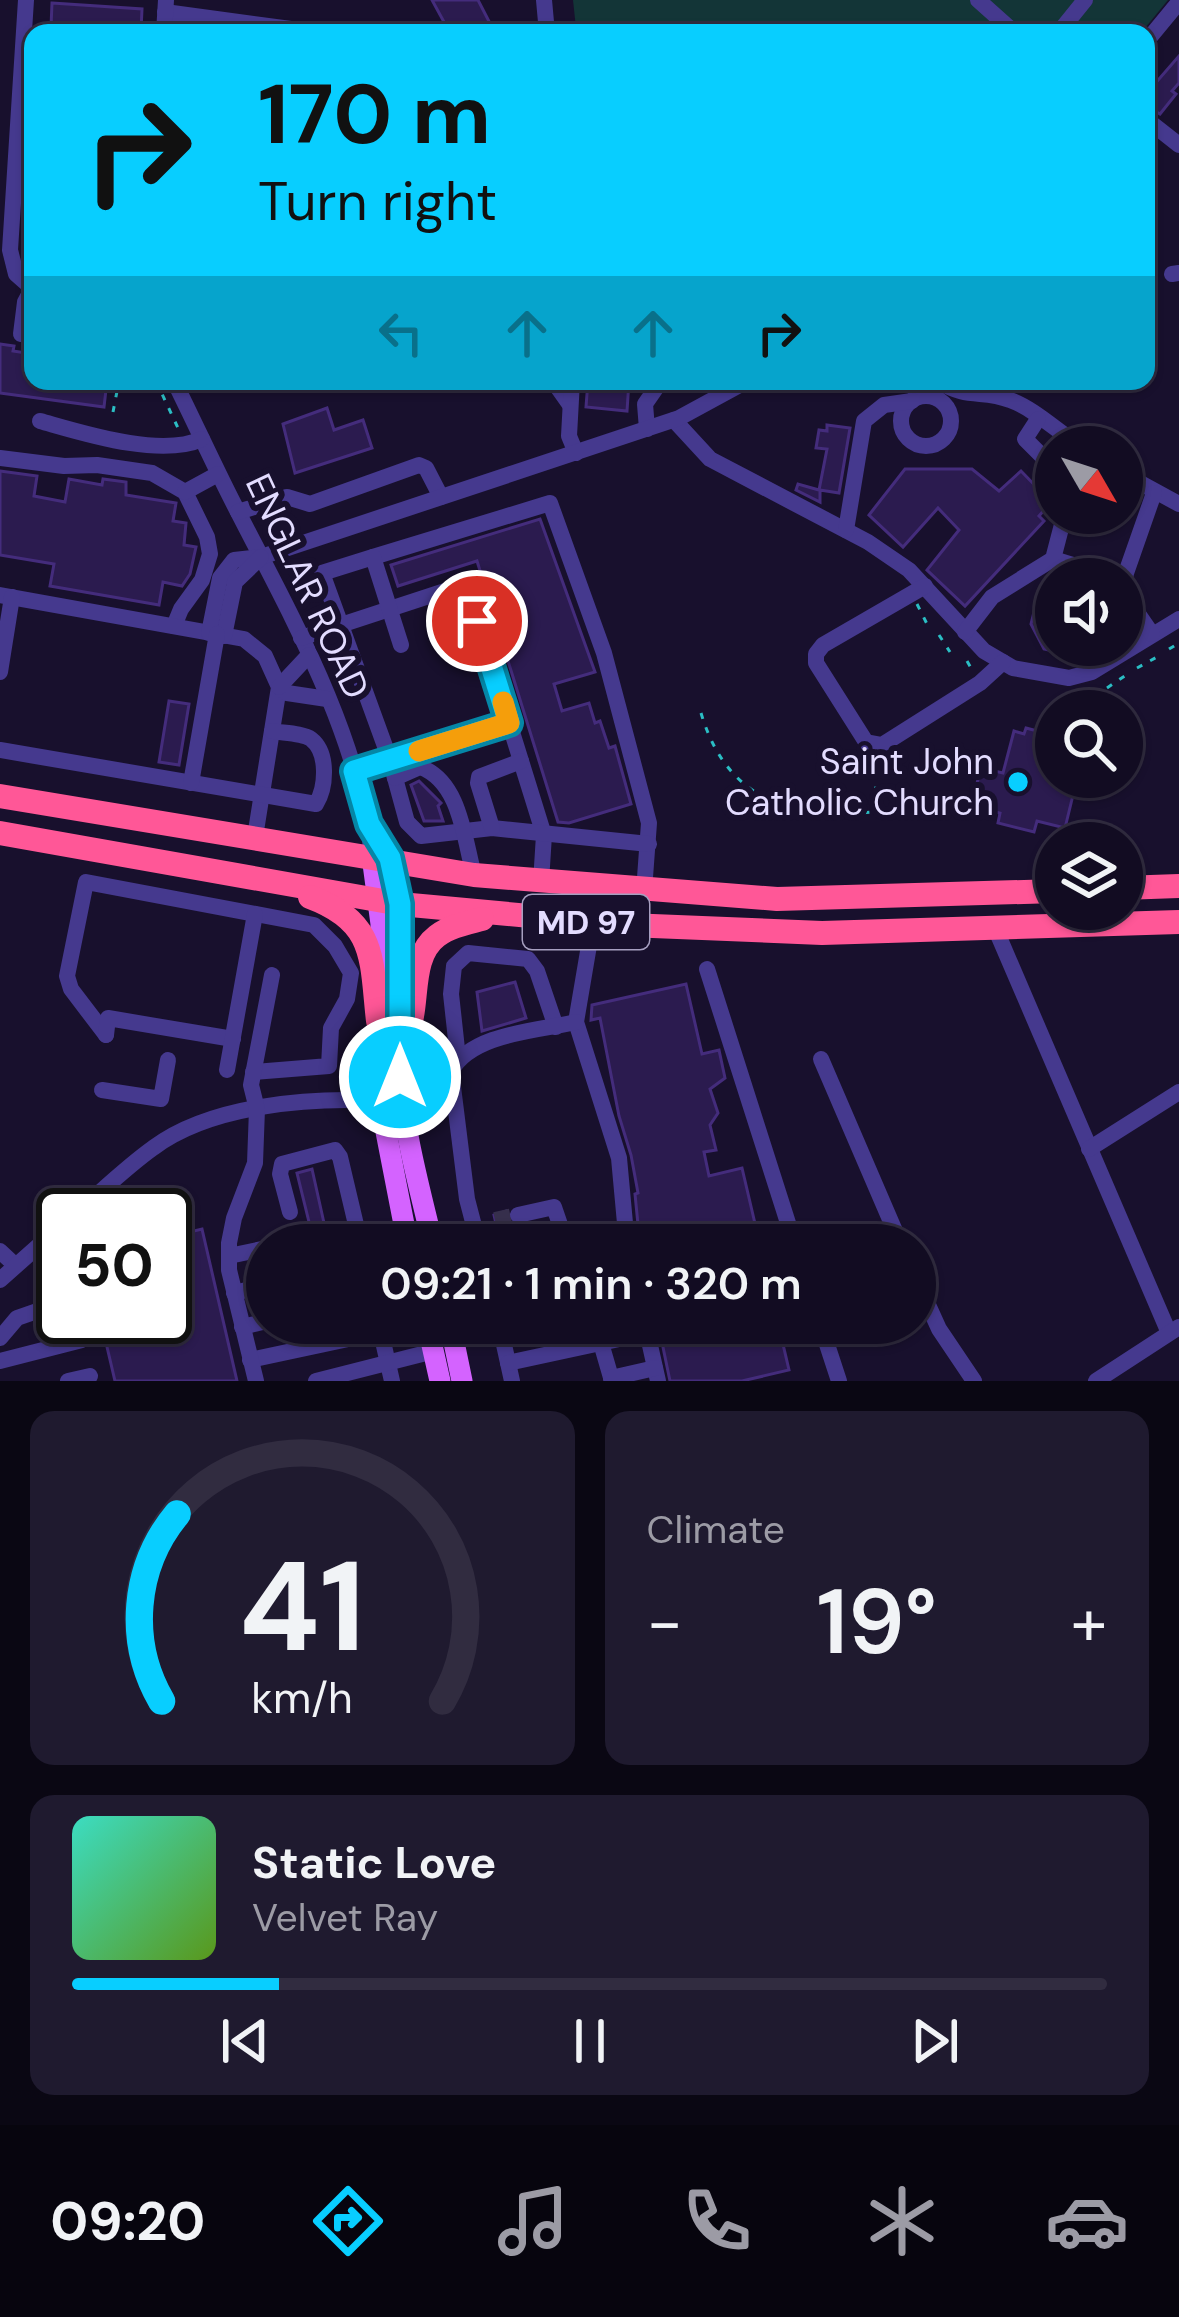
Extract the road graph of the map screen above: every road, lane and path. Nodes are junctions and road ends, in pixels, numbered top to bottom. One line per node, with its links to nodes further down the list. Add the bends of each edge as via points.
1 (977, 0): 6 (street)
2 (1085, 0): 7 (street)
3 (1179, 2): 8 (street)
4 (165, 6): 5 (street)
5 (269, 24)
6 (1005, 24)
7 (1066, 24)
8 (1155, 31)
9 (1155, 126): 11 (street)
10 (24, 128): 12 (street, via 10,250)
11 (1179, 146)
12 (24, 281)
13 (117, 390): 23 (path)
14 (160, 390): 30 (path)
15 (178, 390): 31 (street, ENGLAR ROAD)
16 (559, 390): 22 (street)
17 (572, 390): 22 (street)
18 (655, 390): 29 (street, via 645,404)
19 (730, 390): 25 (street)
20 (930, 391): 21 (street); 27 (street); 27 (street, via 901,419 911,441 936,444); 42 (street, via 884,405 864,421)
21 (978, 396): 24 (street, via 1006,398); 27 (street)
22 (571, 406): 33 (street)
23 (113, 412)
24 (1039, 419): 28 (street); 32 (street, via 1025,439)
25 (674, 420): 29 (street); 42 (street, via 710,459)
26 (40, 421): 31 (street, via 157,445)
27 (951, 425)
28 (1050, 426)
29 (647, 429): 33 (street)
30 (182, 435)
31 (202, 439): 35 (street, ENGLAR ROAD)
32 (1035, 449)
33 (576, 453): 39 (street)
34 (0, 458): 37 (street, via 152,473)
35 (218, 474): 37 (street); 41 (street, ENGLAR ROAD)
36 (1143, 486): 38 (street)
37 (185, 491): 55 (street, via 210,554)
38 (1154, 493): 40 (street); 45 (street)
39 (441, 497): 41 (street, via 426,468 403,469 310,504 287,497); 43 (street)
40 (1179, 504)
41 (238, 512): 43 (street, ENGLAR ROAD)
42 (846, 530): 47 (street)
43 (261, 557): 57 (street, via 240,557 224,569); 60 (street, ENGLAR ROAD)
44 (373, 557): 50 (street); 53 (street, via 322,573); 90 (street, via 550,502 604,653)
45 (1130, 558)
46 (1035, 570): 56 (street, via 992,597)
47 (925, 586): 56 (street); 67 (street, via 816,654 866,742 882,745)
48 (6, 596): 55 (street); 69 (street)
49 (916, 604): 54 (path)
50 (389, 608): 53 (street); 62 (street); 75 (street, via 466,584)
51 (1179, 619): 58 (street)
52 (1143, 620): 58 (street)
53 (338, 624): 60 (street); 79 (street)
54 (927, 624)
55 (174, 626): 57 (street)
56 (964, 632): 67 (street)
57 (217, 634): 71 (street, via 258,647); 82 (street)
58 (1152, 634): 67 (street, via 1069,678)
59 (939, 635): 64 (path)
60 (301, 638): 65 (street, ENGLAR ROAD)
61 (1179, 644): 63 (path)
62 (401, 645)
63 (1169, 650)
64 (950, 652)
65 (309, 655): 71 (street); 73 (street, ENGLAR ROAD)
66 (1156, 657): 68 (path)
67 (1003, 662)
68 (1137, 668)
69 (0, 672)
70 (1126, 675): 72 (path)
71 (280, 687): 73 (street); 76 (street)
72 (1107, 688)
73 (327, 699): 81 (street, ENGLAR ROAD)
74 (700, 712): 80 (path, via 731,774 773,802 840,815 874,812)
75 (509, 723): 78 (street); 79 (street)
76 (272, 731): 84 (street); 84 (street, via 312,740 325,778 313,805)
77 (0, 751): 82 (street)
78 (521, 761): 85 (street, via 479,777); 88 (street)
79 (393, 769): 81 (street); 87 (street, via 436,772); 87 (street, via 412,832)
80 (877, 770)
81 (354, 771): 91 (street, ENGLAR ROAD)
82 (191, 783): 84 (street)
83 (0, 796): 89 (highway, MD 97)
84 (261, 796): 89 (street)
85 (492, 828): 87 (street); 88 (street)
86 (0, 833): 93 (highway, MD 97)
87 (463, 833): 92 (street)
88 (544, 835): 90 (street); 94 (street)
89 (255, 837): 91 (highway, MD 97)
90 (649, 844): 97 (street)
91 (381, 857): 92 (highway, MD 97); 99 (main road, ENGLAR ROAD)
92 (473, 874): 94 (highway, MD 97)
93 (242, 875): 99 (highway, MD 97); 100 (street); 108 (highway, via 354,921 371,962)
94 (542, 882): 97 (highway, MD 97)
95 (1179, 886): 96 (highway)
96 (1143, 887)
97 (644, 891): 98 (highway, MD 97, via 777,899)
98 (1035, 892)
99 (389, 902): 102 (highway, MD 97); 108 (main road, ENGLAR ROAD); 115 (main road, ENGLAR ROAD)
100 (226, 908): 101 (street); 111 (street, via 86,882 67,976 106,1035 108,1018)
101 (256, 914): 111 (street); 117 (street, via 314,925 351,974 347,999 325,1028 329,1066)
102 (519, 915): 103 (highway, MD 97); 115 (highway, via 458,925 427,947)
103 (593, 922): 105 (highway, MD 97, via 822,933); 109 (street)
104 (1179, 922): 105 (highway, MD 97)
105 (997, 930): 122 (street)
106 (707, 968): 134 (street)
107 (272, 975): 117 (street)
108 (378, 1022): 120 (main road, ENGLAR ROAD)
109 (576, 1022): 110 (street); 133 (street, via 619,1158)
110 (556, 1027): 112 (street); 112 (street, via 528,958 468,952 454,966 451,994)
111 (233, 1039): 116 (street)
112 (458, 1058): 130 (street, via 451,1071)
113 (821, 1059): 135 (street)
114 (168, 1060): 118 (street, via 161,1099)
115 (400, 1063): 129 (main road, ENGLAR ROAD)
116 (227, 1070)
117 (253, 1072): 121 (street)
118 (102, 1090)
119 (1179, 1093): 122 (street)
120 (380, 1101): 121 (street); 128 (main road, ENGLAR ROAD)
121 (257, 1109): 123 (street, via 173,1136); 139 (street, via 255,1163)
122 (1089, 1149): 148 (street)
123 (105, 1188)
124 (518, 1215): 132 (street, via 554,1207)
125 (495, 1220): 131 (street)
126 (289, 1224): 127 (street, via 282,1164 329,1150 340,1156)
127 (356, 1224)
128 (404, 1224)
129 (428, 1224)
130 (474, 1224)
131 (478, 1224)
132 (560, 1224)
133 (625, 1224)
134 (788, 1224)
135 (892, 1224)
136 (36, 1247): 140 (street)
137 (0, 1251): 140 (street)
138 (246, 1252): 139 (street)
139 (229, 1256): 143 (street)
140 (15, 1265): 141 (street)
141 (0, 1280)
142 (246, 1290): 143 (street)
143 (234, 1293): 147 (street)
144 (36, 1309): 149 (street)
145 (936, 1322): 171 (street)
146 (246, 1326): 147 (street)
147 (242, 1327): 159 (street)
148 (1174, 1330): 172 (street)
149 (0, 1338)
150 (66, 1344): 160 (street)
151 (315, 1344): 159 (street)
152 (432, 1344): 158 (main road)
153 (496, 1344): 161 (street)
154 (595, 1344): 161 (street)
155 (602, 1344): 165 (street)
156 (650, 1344): 163 (street)
157 (827, 1344): 170 (street)
158 (434, 1351): 162 (street); 169 (main road)
159 (250, 1360): 167 (street)
160 (0, 1361)
161 (510, 1372)
162 (390, 1373): 168 (street)
163 (657, 1374): 165 (street)
164 (90, 1376): 166 (street)
165 (611, 1379)
166 (68, 1381)
167 (256, 1381)
168 (316, 1381)
169 (440, 1381)
170 (838, 1381)
171 (974, 1381)
172 (1096, 1381)

